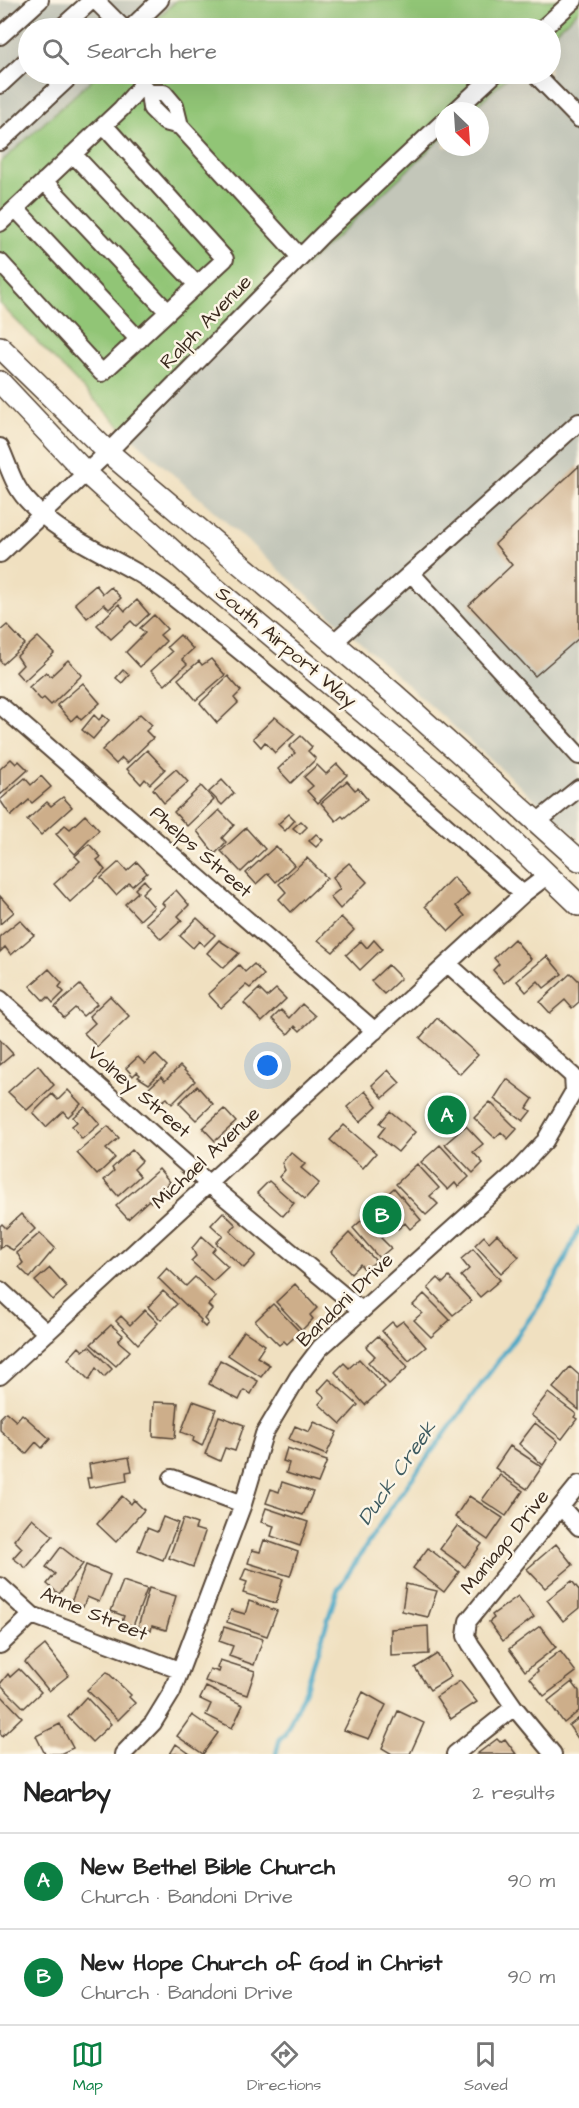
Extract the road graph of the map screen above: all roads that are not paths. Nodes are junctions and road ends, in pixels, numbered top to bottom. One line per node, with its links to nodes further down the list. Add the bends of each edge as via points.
1 (40, 0): 5 (street)
2 (94, 0): 6 (street); 7 (street)
3 (160, 0): 8 (street)
4 (574, 0): 9 (street)
5 (20, 18)
6 (73, 18)
7 (113, 18)
8 (141, 18)
9 (554, 18)
10 (18, 20): 11 (street)
11 (0, 36)
12 (18, 68): 17 (street)
13 (62, 84): 22 (street)
14 (143, 84): 20 (street); 27 (street, via 164,93 175,106 180,126)
15 (484, 84): 18 (street)
16 (545, 84): 19 (street)
17 (0, 85)
18 (465, 102)
19 (579, 119)
20 (104, 125): 23 (street); 29 (street, via 225,259)
21 (435, 129): 27 (street, Ralph Avenue)
22 (0, 142)
23 (73, 154): 24 (street); 29 (street)
24 (44, 181): 25 (street); 30 (street)
25 (15, 208): 26 (street); 31 (street)
26 (0, 223)
27 (300, 256): 36 (street, Ralph Avenue)
28 (0, 262): 31 (street, via 102,373)
29 (196, 285): 30 (street)
30 (168, 312): 31 (street)
31 (139, 340)
32 (0, 347): 36 (main road, South Airport Way)
33 (0, 382): 37 (main road, South Airport Way)
34 (579, 423): 40 (street)
35 (0, 447): 38 (street, via 16,484)
36 (108, 452): 37 (street, Ralph Avenue); 41 (main road, South Airport Way)
37 (86, 473): 38 (street, Ralph Avenue); 47 (main road, South Airport Way, via 205,580 479,809)
38 (42, 515): 39 (street, Ralph Avenue); 48 (street, via 69,537 124,564 168,593)
39 (0, 554)
40 (411, 573): 41 (street); 43 (street)
41 (333, 643): 45 (main road, South Airport Way)
42 (0, 705): 52 (street, Phelps Street)
43 (579, 756)
44 (579, 788): 45 (street)
45 (537, 822): 46 (main road, South Airport Way)
46 (579, 860)
47 (548, 875): 48 (street, Michael Avenue); 49 (main road, South Airport Way)
48 (523, 894): 50 (street, Michael Avenue)
49 (579, 905)
50 (448, 964): 52 (street, Michael Avenue); 55 (street, Bandoni Drive, via 573,1076 574,1091 545,1141 516,1172)
51 (0, 999): 53 (street, Volney Street)
52 (375, 1031): 53 (street, Michael Avenue)
53 (209, 1184): 55 (street, Volney Street); 56 (street, Michael Avenue)
54 (0, 1290): 56 (street)
55 (361, 1310): 60 (street, Bandoni Drive, via 320,1348 280,1407 264,1434)
56 (47, 1333): 57 (street, Michael Avenue)
57 (0, 1376)
58 (172, 1478): 60 (street)
59 (579, 1484): 61 (street, Maniago Drive)
60 (243, 1504): 66 (street, Bandoni Drive)
61 (562, 1508): 62 (street); 67 (street, Maniago Drive, via 466,1628 471,1645)
62 (579, 1527)
63 (0, 1586): 64 (street, Anne Street)
64 (32, 1615): 65 (street); 66 (street, Anne Street)
65 (0, 1645)
66 (178, 1670): 68 (street, Bandoni Drive, via 172,1692 153,1723)
67 (514, 1707): 69 (street); 70 (street)
68 (123, 1754)
69 (455, 1754)
70 (553, 1754)

